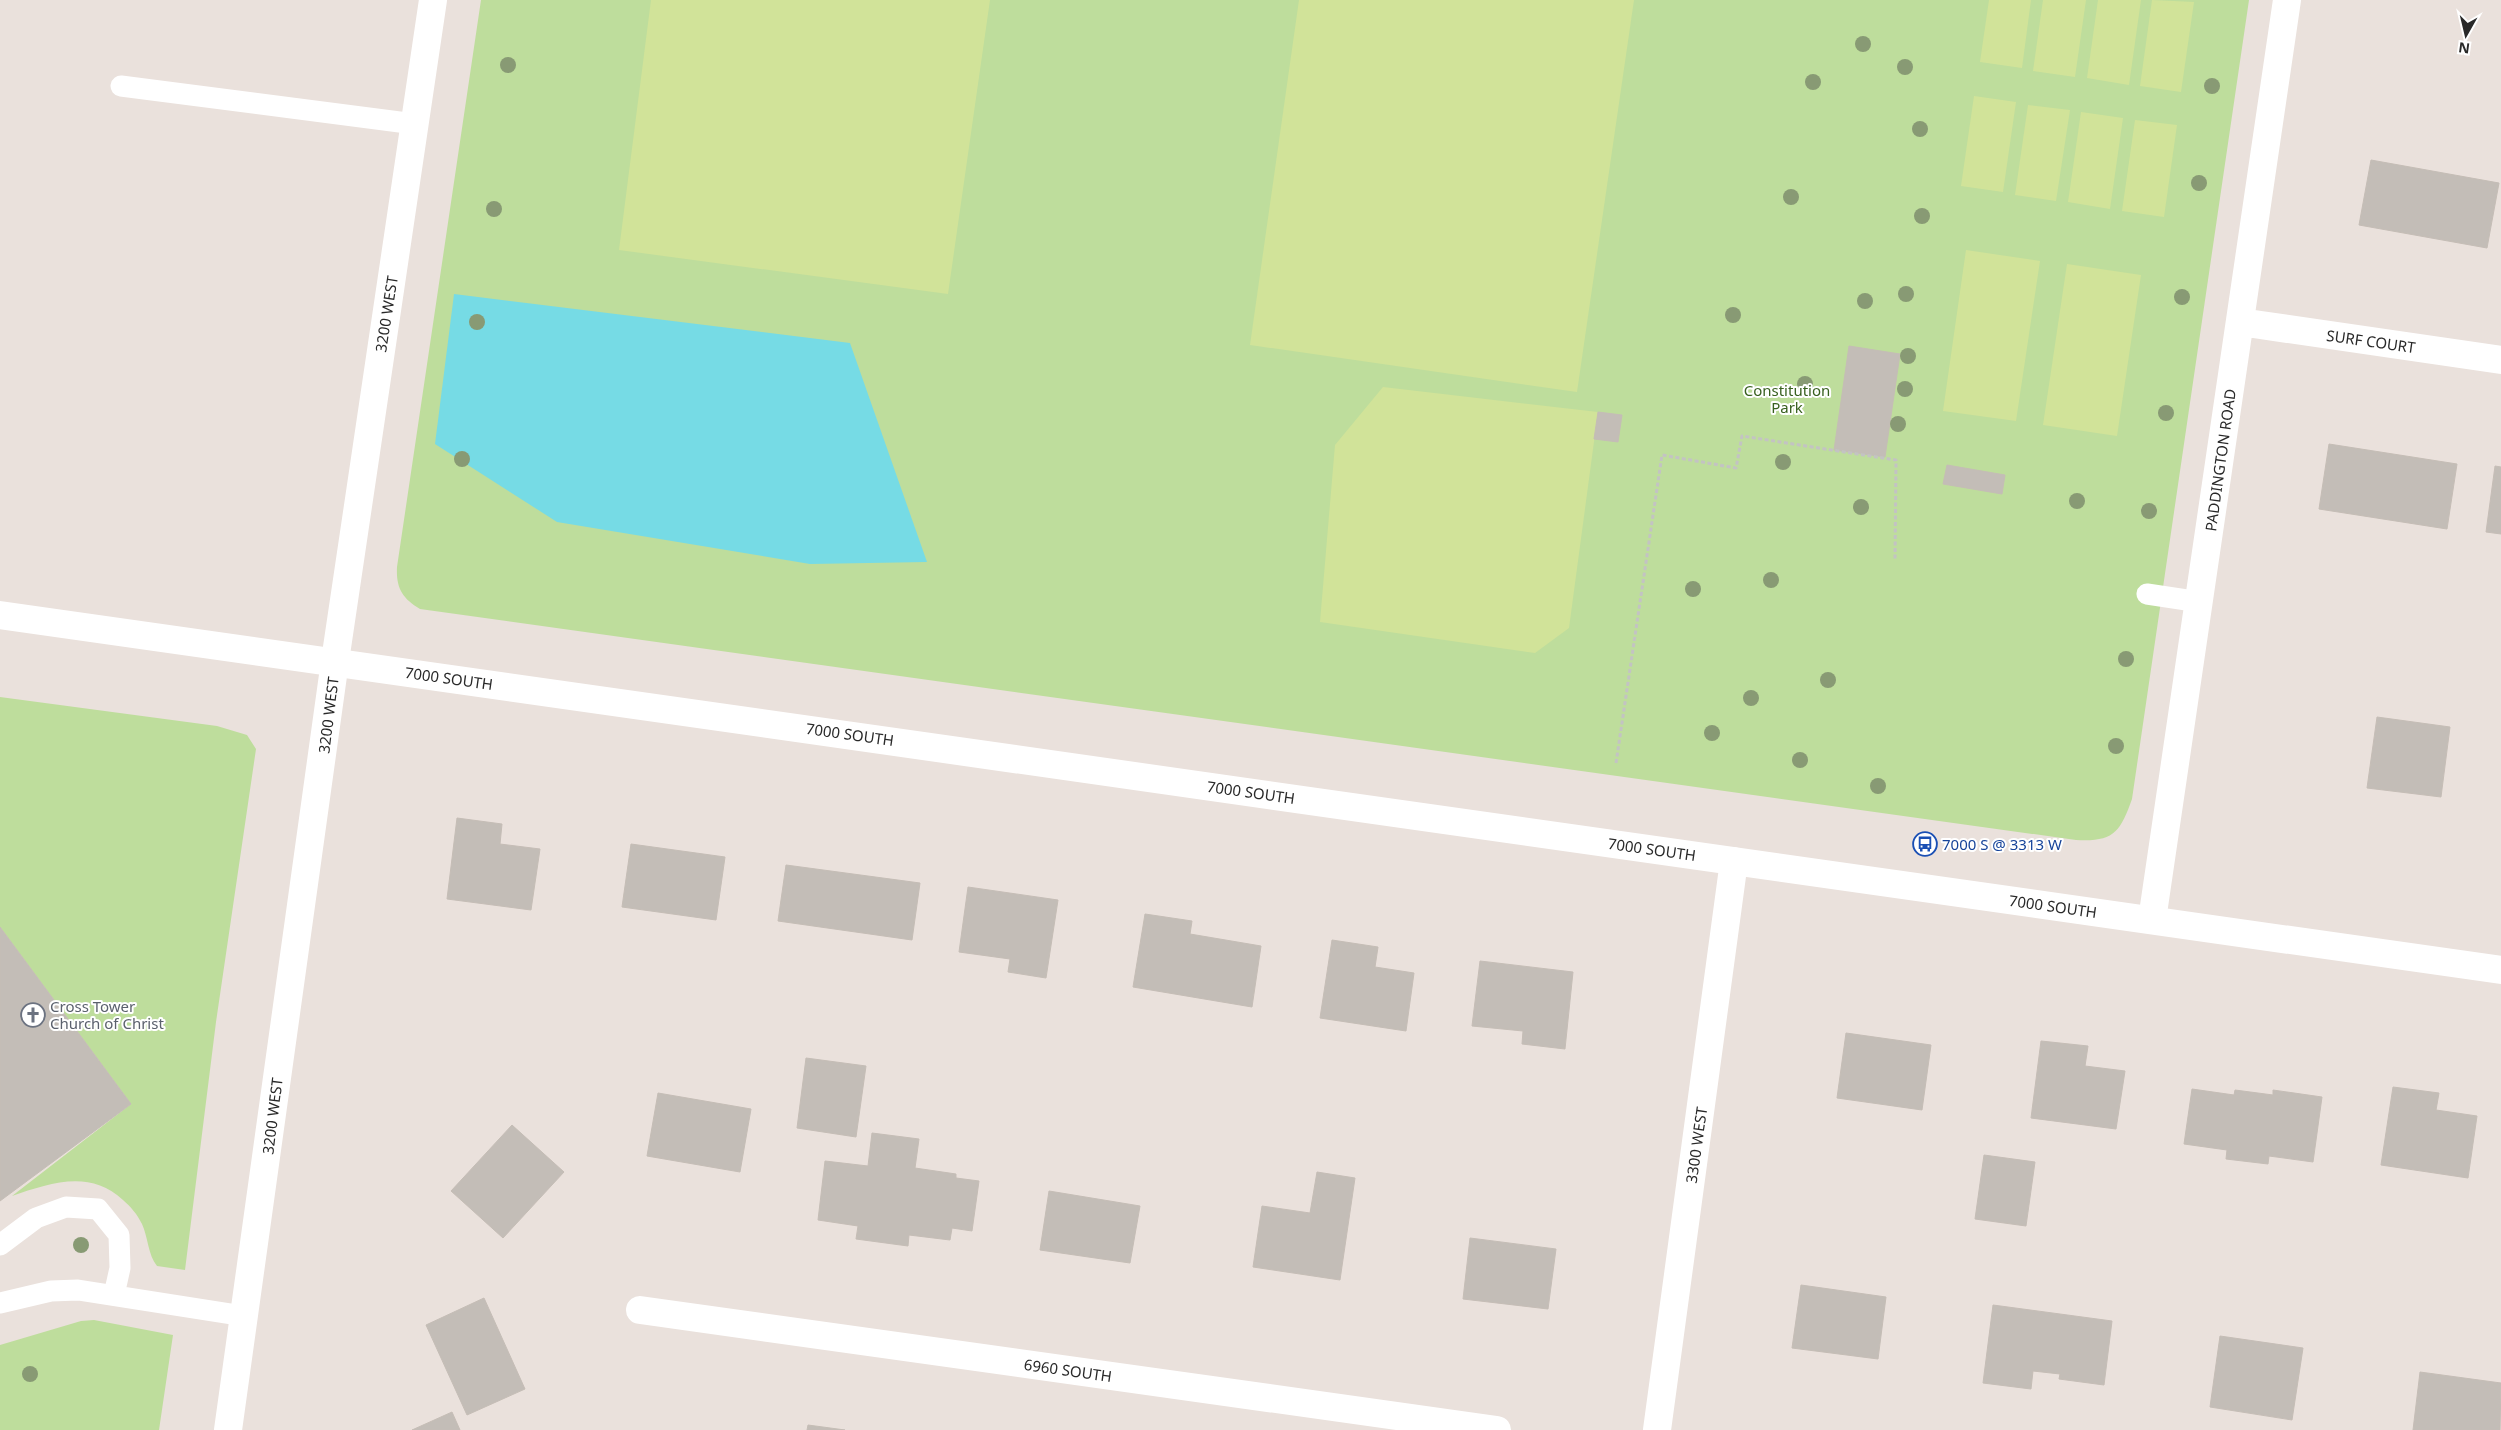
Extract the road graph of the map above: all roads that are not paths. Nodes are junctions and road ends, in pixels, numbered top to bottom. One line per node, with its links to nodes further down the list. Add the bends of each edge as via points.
1 (433, 0): 4 (street, 3200 WEST)
2 (2287, 0): 5 (street, PADDINGTON ROAD)
3 (121, 86): 4 (lane)
4 (415, 124): 10 (street, 3200 WEST)
5 (2240, 322): 6 (street, SURF COURT); 8 (street, PADDINGTON ROAD)
6 (2501, 360)
7 (2147, 594): 8 (lane)
8 (2200, 602): 12 (street, PADDINGTON ROAD)
9 (0, 615): 10 (street, 7000 SOUTH)
10 (335, 661): 11 (street, 7000 SOUTH); 18 (street, 3200 WEST)
11 (1734, 861): 12 (street, 7000 SOUTH); 21 (street, 3300 WEST)
12 (2152, 920): 13 (street, 7000 SOUTH)
13 (2501, 970)
14 (0, 1245): 15 (lane, via 36,1218 66,1207 98,1209 119,1235 120,1268)
15 (114, 1295): 16 (lane, via 78,1290 51,1291); 18 (lane)
16 (0, 1303)
17 (640, 1310): 20 (street, 6960 SOUTH)
18 (244, 1316): 19 (street, 3200 WEST)
19 (228, 1430)
20 (1497, 1430)
21 (1657, 1430)

